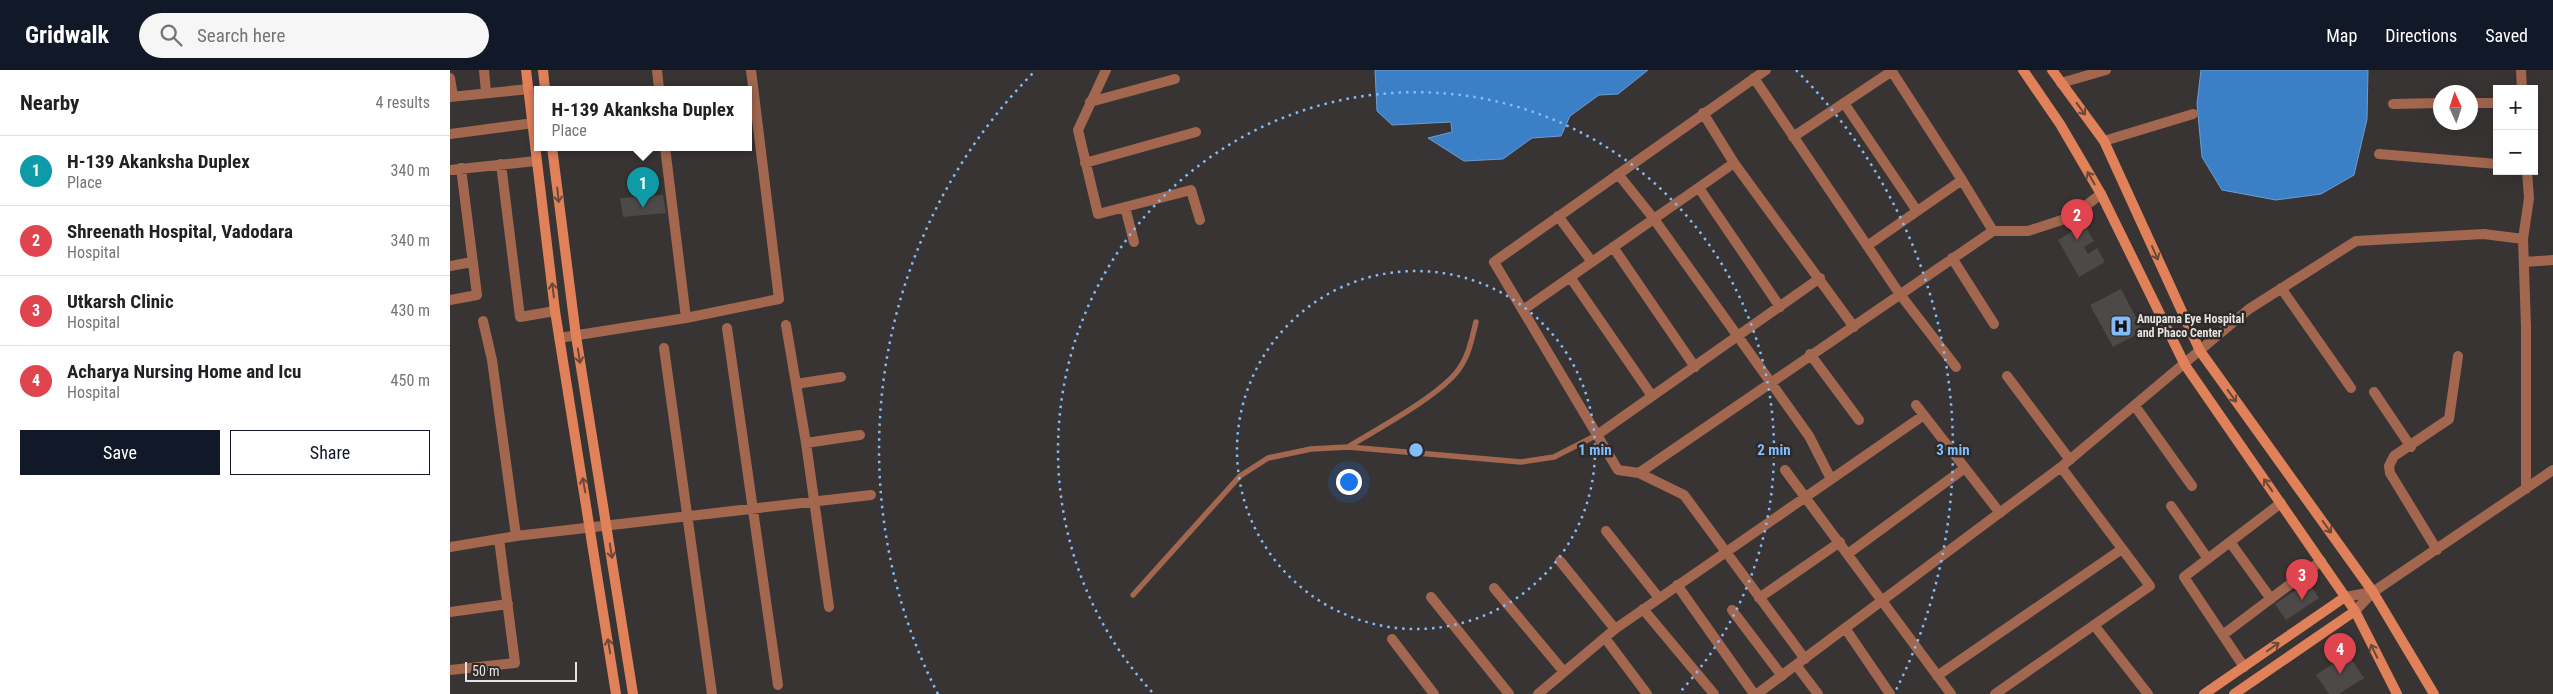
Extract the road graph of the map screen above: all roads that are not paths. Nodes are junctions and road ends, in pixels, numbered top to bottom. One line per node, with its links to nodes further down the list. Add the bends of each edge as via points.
1 (484, 70): 21 (street)
2 (526, 70): 20 (street)
3 (543, 70): 18 (street)
4 (657, 70): 19 (street)
5 (751, 70): 76 (street, via 779,299)
6 (1106, 70): 23 (street)
7 (1766, 70): 14 (street)
8 (2023, 70): 51 (street, one-way to 8, via 2060,124)
9 (2052, 70): 16 (street)
10 (2106, 70): 16 (street)
11 (2521, 70): 17 (street)
12 (1892, 71): 27 (street); 49 (street)
13 (450, 78): 22 (street)
14 (1754, 78): 29 (street); 34 (street)
15 (1176, 79): 23 (street)
16 (2061, 83): 35 (street, one-way to 35)
17 (2522, 85)
18 (546, 86)
19 (659, 86)
20 (529, 88): 21 (street); 31 (street)
21 (486, 92): 22 (street)
22 (451, 97)
23 (1090, 102): 41 (street, via 1078,130)
24 (2433, 103): 28 (street)
25 (2478, 103): 26 (street)
26 (2493, 103)
27 (1844, 104): 34 (street); 53 (street)
28 (2393, 104)
29 (1703, 113): 42 (street); 47 (street)
30 (2193, 114): 35 (street)
31 (534, 122): 33 (street)
32 (1196, 132): 41 (street)
33 (450, 134)
34 (1794, 137): 60 (street)
35 (2104, 141): 87 (street, one-way to 87)
36 (535, 151): 40 (street)
37 (553, 151): 83 (street, one-way to 83)
38 (665, 151): 76 (street)
39 (2379, 154): 44 (street)
40 (536, 161): 43 (street); 75 (street, one-way to 40)
41 (1085, 163): 52 (street, via 1098,214)
42 (1734, 163): 50 (street); 69 (street)
43 (501, 164): 45 (street); 75 (street, via 520,317)
44 (2493, 164)
45 (461, 168): 46 (street); 64 (street)
46 (450, 170)
47 (1618, 174): 54 (street); 55 (street)
48 (2527, 175): 58 (street, via 2529,198)
49 (1962, 180): 53 (street); 57 (street)
50 (1699, 188): 55 (street); 73 (street)
51 (2101, 194): 57 (street, via 2071,217 2028,231); 90 (street)
52 (1125, 207): 56 (street, via 1191,190); 59 (street)
53 (1917, 211): 60 (street)
54 (1558, 216): 65 (street); 74 (street, via 1494,262)
55 (1654, 219): 61 (street); 84 (street)
56 (1200, 220)
57 (1993, 231): 62 (street)
58 (2523, 239): 66 (street); 70 (street, via 2484,234 2356,242)
59 (1134, 242)
60 (1867, 246): 71 (street)
61 (1613, 247): 65 (street); 91 (street)
62 (1952, 258): 71 (street); 80 (street)
63 (2553, 260): 66 (street)
64 (472, 262): 67 (street); 72 (street, via 477,294)
65 (1592, 262): 68 (street)
66 (2524, 262): 117 (street)
67 (450, 266)
68 (1570, 277): 74 (street); 99 (street)
69 (1820, 278): 73 (street); 81 (street)
70 (2282, 288): 87 (street, via 2249,309); 97 (street)
71 (1899, 293): 81 (street); 92 (street)
72 (450, 300)
73 (1780, 307): 84 (street)
74 (1523, 310): 105 (street)
75 (555, 311): 85 (street)
76 (686, 318): 83 (street)
77 (483, 321): 129 (street, via 492,360)
78 (1476, 322): 107 (lane, via 1469,351 1459,370 1443,386)
79 (786, 324): 96 (street)
80 (1994, 324)
81 (1854, 327): 88 (street)
82 (727, 328): 123 (street)
83 (576, 336): 85 (street); 126 (street, one-way to 126)
84 (1738, 337): 91 (street); 95 (street)
85 (559, 338): 127 (street, one-way to 85)
86 (664, 348): 125 (street)
87 (2200, 351): 90 (street); 143 (street, one-way to 143)
88 (1810, 354): 95 (street); 103 (street)
89 (2458, 356): 108 (street, via 2449,419)
90 (2185, 365): 101 (street); 121 (street, one-way to 90)
91 (1695, 367): 99 (street)
92 (1956, 367)
93 (2007, 376): 109 (street)
94 (841, 377): 96 (street)
95 (1771, 383): 114 (street); 115 (street, via 1809,436)
96 (796, 384): 106 (street)
97 (2351, 388)
98 (2374, 392): 108 (street)
99 (1652, 396): 105 (street)
100 (1916, 405): 102 (street)
101 (2135, 406): 109 (street); 116 (street)
102 (1924, 415): 111 (street); 115 (street)
103 (1859, 420)
104 (860, 434): 106 (street)
105 (1597, 435): 107 (lane, via 1554,457 1521,462); 114 (street, via 1618,470)
106 (806, 443): 120 (street)
107 (1348, 447): 144 (lane, via 1311,449 1268,458 1256,464 1240,476)
108 (2411, 447): 135 (street, via 2390,460 2390,473)
109 (2070, 460): 110 (street)
110 (2061, 467): 124 (street); 134 (street)
111 (1965, 468): 124 (street); 137 (street)
112 (1785, 470): 119 (street)
113 (2553, 470): 117 (street)
114 (1639, 473): 136 (street, via 1684,495)
115 (1831, 480): 119 (street)
116 (2192, 486)
117 (2526, 489): 135 (street)
118 (872, 496): 120 (street)
119 (1806, 496): 131 (street); 136 (street)
120 (814, 503): 123 (street); 152 (street)
121 (2281, 503): 132 (street); 140 (street)
122 (2172, 506): 138 (street)
123 (752, 510): 125 (street); 169 (street)
124 (2000, 513): 150 (street)
125 (688, 518): 126 (street); 173 (street)
126 (608, 527): 127 (street); 172 (street, one-way to 172)
127 (591, 528): 129 (street); 171 (street, one-way to 127)
128 (1606, 531): 147 (street)
129 (516, 536): 130 (street)
130 (499, 539): 133 (street); 151 (street)
131 (1840, 542): 137 (street); 148 (street)
132 (2230, 542): 138 (street); 149 (street)
133 (450, 547)
134 (2122, 549): 157 (street, via 2150,586); 168 (street)
135 (2438, 550): 143 (street)
136 (1725, 552): 141 (street); 148 (street)
137 (1849, 554): 150 (street)
138 (2208, 559): 160 (street, via 2184,577)
139 (1560, 561): 158 (street)
140 (2321, 561): 146 (street); 149 (street)
141 (1677, 585): 147 (street); 179 (street)
142 (1494, 588): 166 (street)
143 (2373, 592): 146 (street); 155 (street); 187 (street)
144 (1133, 596)
145 (1431, 597): 175 (street)
146 (2345, 597): 155 (street); 164 (street, one-way to 146)
147 (1660, 598): 153 (street)
148 (1759, 598): 163 (street)
149 (2271, 599): 160 (street)
150 (1883, 602): 159 (street); 168 (street)
151 (508, 604): 156 (street); 165 (street, via 515,663)
152 (829, 607)
153 (1643, 610): 158 (street); 178 (street)
154 (1732, 610): 167 (street)
155 (2356, 611): 170 (street, one-way to 155); 186 (street)
156 (450, 612)
157 (2094, 625): 183 (street); 184 (street)
158 (1615, 628): 162 (street)
159 (1845, 628): 163 (street); 181 (street)
160 (2224, 634): 164 (street)
161 (1392, 638): 174 (street)
162 (1605, 638): 166 (street); 177 (street)
163 (1801, 662): 167 (street); 180 (street)
164 (2244, 666): 185 (street)
165 (450, 670)
166 (1564, 672): 176 (street)
167 (1782, 676): 179 (street)
168 (1937, 676): 182 (street)
169 (778, 685)
170 (2394, 693)
171 (616, 694)
172 (633, 694)
173 (712, 694)
174 (1434, 694)
175 (1508, 694)
176 (1538, 694)
177 (1646, 694)
178 (1714, 694)
179 (1756, 694)
180 (1818, 694)
181 (1890, 694)
182 (1951, 694)
183 (1995, 694)
184 (2148, 694)
185 (2204, 694)
186 (2234, 694)
187 (2434, 694)

